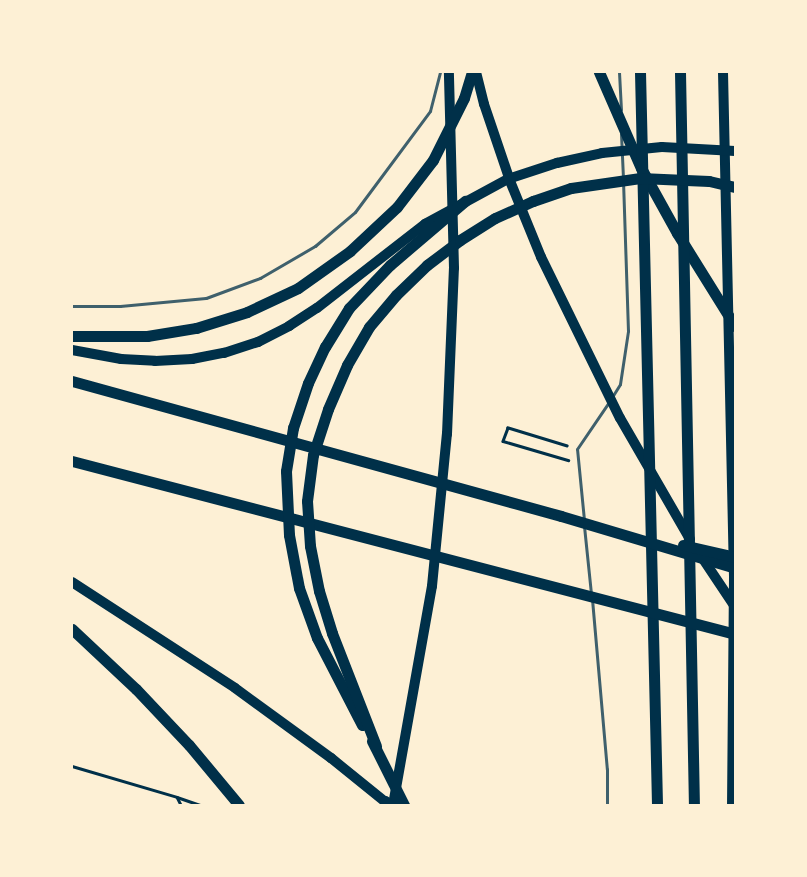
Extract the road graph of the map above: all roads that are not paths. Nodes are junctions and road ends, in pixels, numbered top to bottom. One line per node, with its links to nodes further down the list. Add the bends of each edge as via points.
1 (440, 72): 14 (lane, via 430,110 354,212 315,246 260,278 206,298 120,306)
2 (449, 72): 29 (main road, via 454,268 452,347 441,510 422,652)
3 (472, 72): 16 (highway, via 464,98 433,160 397,207 350,250 298,288 247,312 196,328 147,336)
4 (476, 72): 24 (main road, via 510,181 574,328 620,418 669,504 714,578)
5 (599, 72): 15 (highway, via 641,168 677,233)
6 (619, 72): 32 (lane, via 628,331 620,384 594,427 577,449 598,655)
7 (640, 72): 33 (highway)
8 (680, 72): 34 (highway)
9 (723, 72): 22 (main road)
10 (735, 151): 12 (main road, via 662,147 602,153 557,163 508,179)
11 (735, 187): 28 (highway, via 710,181 640,178 571,188 533,201 495,218 427,265 396,295 369,327 347,365 328,409 313,455 307,501 310,546 319,591 332,634)
12 (464, 201): 13 (highway)
13 (428, 227): 17 (main road, via 317,308 258,342 224,354 155,361 121,359); 28 (highway, via 349,308 325,347 308,383 293,428 286,471 289,535 299,588 317,638 351,706)
14 (72, 306)
15 (735, 326)
16 (72, 336)
17 (72, 350)
18 (72, 381): 20 (highway)
19 (72, 461): 26 (highway)
20 (561, 516): 21 (highway); 22 (highway)
21 (735, 557): 22 (highway)
22 (735, 573): 27 (main road)
23 (72, 582): 29 (main road, via 236,688)
24 (735, 607)
25 (72, 629): 30 (highway, via 136,689 190,745)
26 (735, 634)
27 (734, 688): 35 (main road)
28 (376, 746): 31 (highway)
29 (389, 804)
30 (238, 805)
31 (404, 805)
32 (607, 805)
33 (657, 805)
34 (694, 805)
35 (732, 805)

